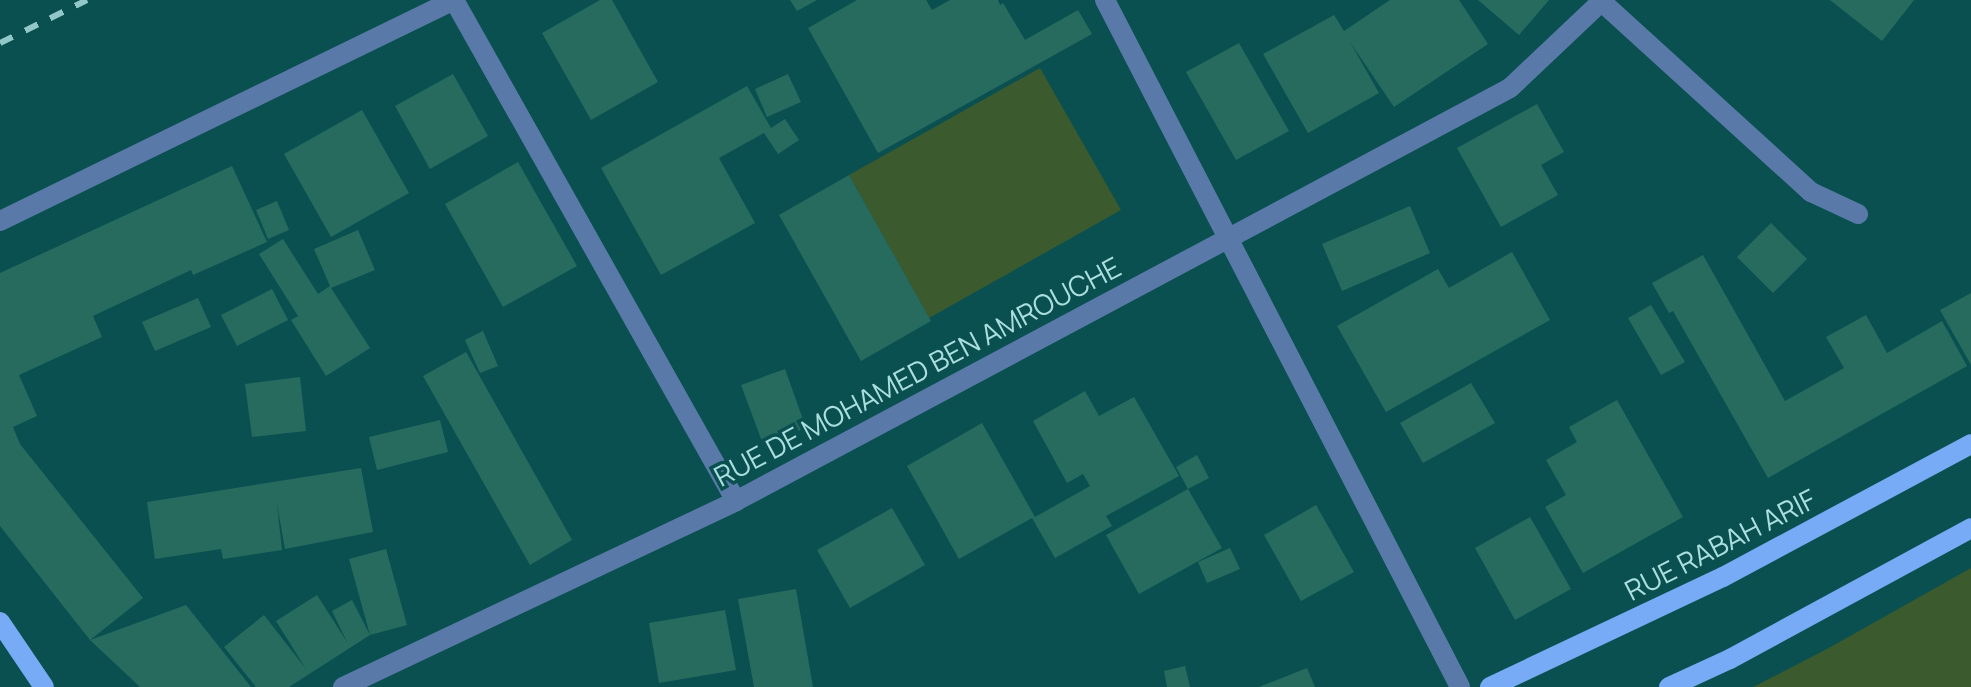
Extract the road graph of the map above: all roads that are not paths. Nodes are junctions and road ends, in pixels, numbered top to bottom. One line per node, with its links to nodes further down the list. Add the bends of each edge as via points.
1 (1105, 0): 5 (street)
2 (1602, 1): 3 (street, via 1811,192); 5 (street, RUE DE MOHAMED BEN AMROUCHE, via 1510,88)
3 (1858, 214)
4 (0, 221): 7 (street, via 454,0)
5 (1230, 236): 7 (street, RUE DE MOHAMED BEN AMROUCHE); 12 (street)
6 (1971, 444): 13 (main road, RUE RABAH ARIF, via 1723,577)
7 (736, 501): 11 (street, RUE DE MOHAMED BEN AMROUCHE)
8 (1971, 528): 14 (main road)
9 (0, 622): 10 (main road)
10 (44, 687)
11 (343, 687)
12 (1460, 687)
13 (1490, 687)
14 (1669, 687)

